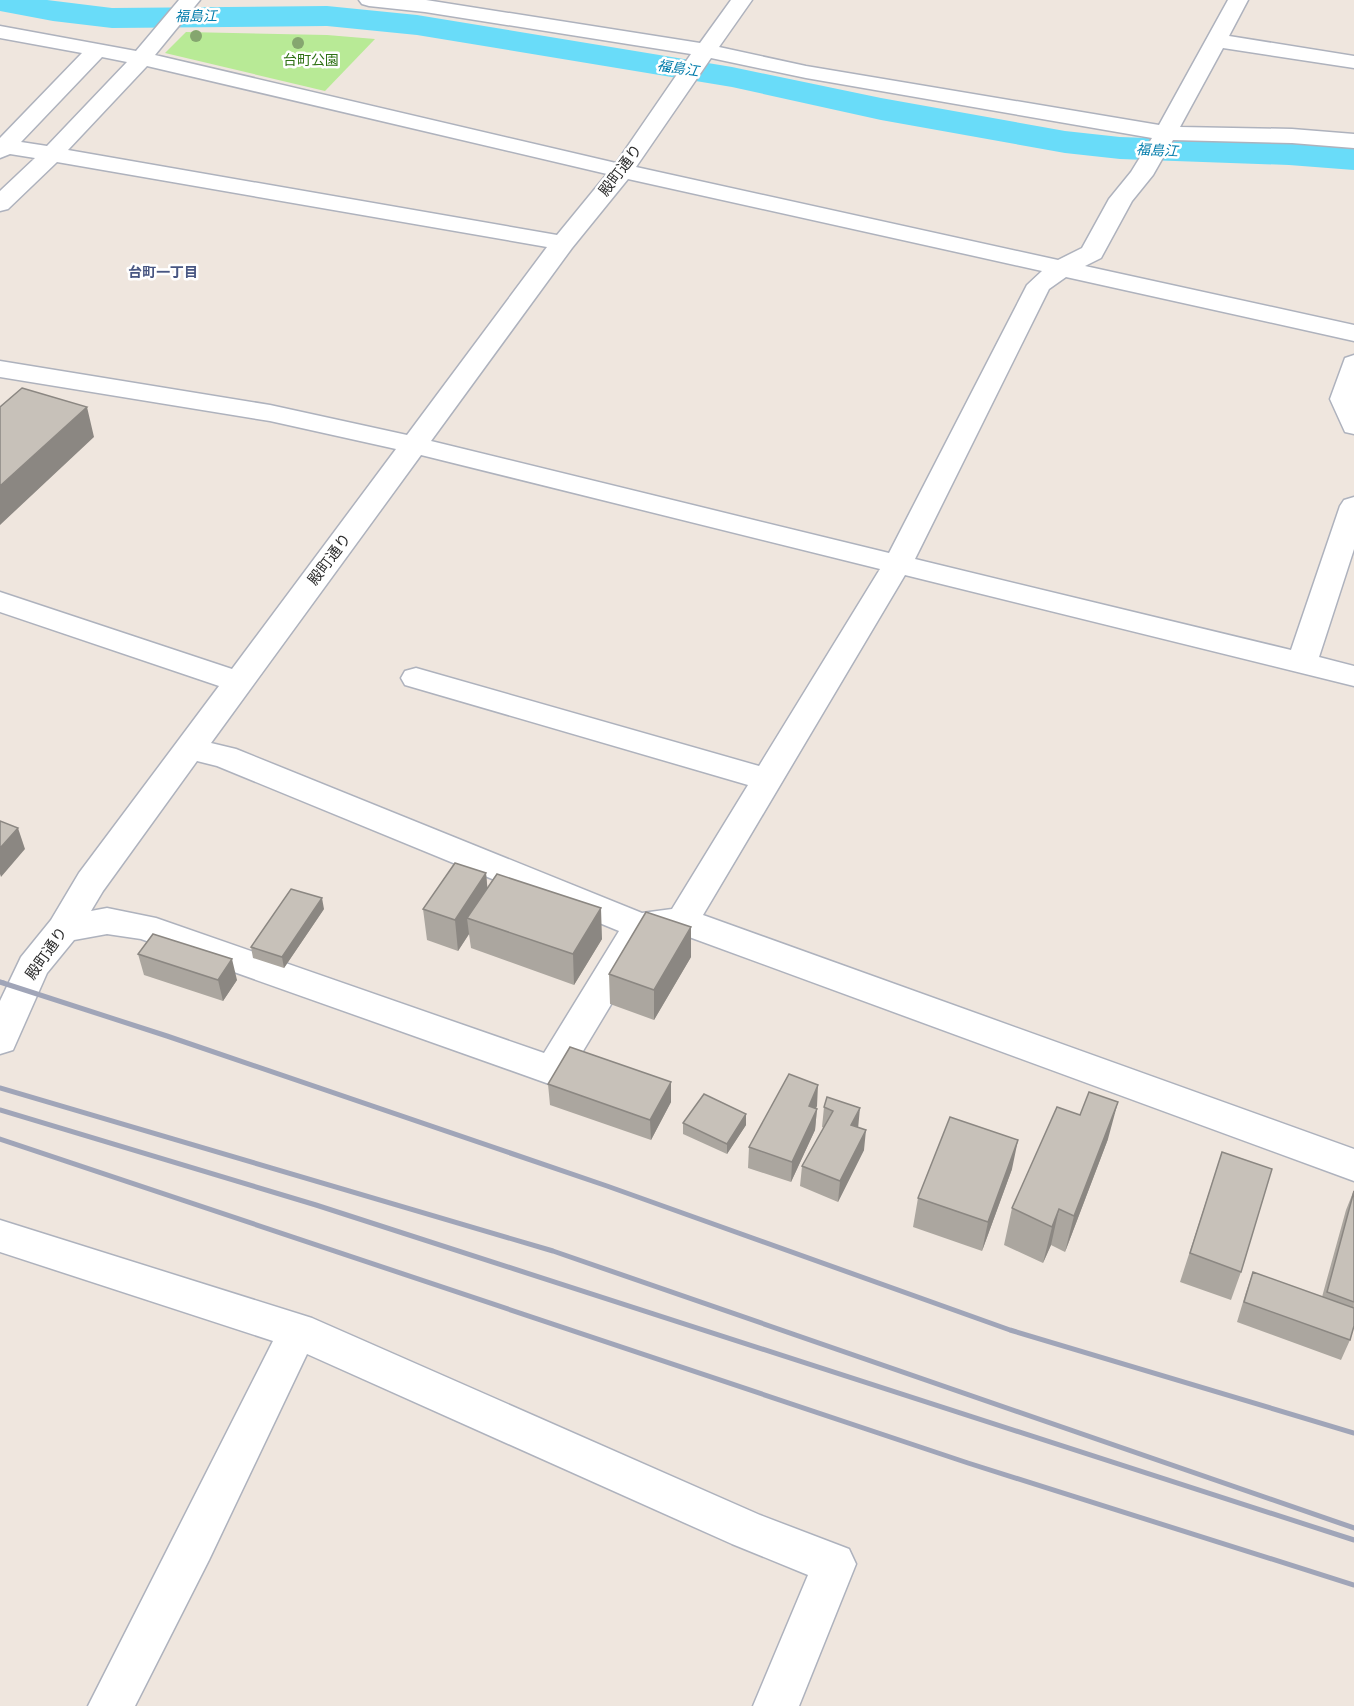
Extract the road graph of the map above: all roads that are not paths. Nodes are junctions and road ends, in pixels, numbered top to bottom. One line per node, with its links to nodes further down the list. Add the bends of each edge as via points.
1 (369, 0): 9 (street)
2 (742, 0): 9 (street, 殿町通り)
3 (1238, 0): 6 (street)
4 (188, 1): 8 (street)
5 (0, 32): 7 (street)
6 (1215, 40): 10 (street); 11 (street)
7 (97, 50): 8 (street); 13 (street)
8 (147, 51): 14 (street); 15 (street)
9 (703, 53): 11 (street); 15 (street, 殿町通り)
10 (1354, 62)
11 (1163, 136): 12 (street, via 1292,136); 18 (street, via 1141,175 1121,199 1092,253)
12 (1354, 141)
13 (2, 148): 14 (street)
14 (52, 154): 16 (street); 17 (street)
15 (622, 171): 17 (street, 殿町通り); 18 (street)
16 (0, 204)
17 (563, 243): 23 (street, 殿町通り)
18 (1062, 268): 19 (street); 25 (street, via 1039,285)
19 (1354, 333)
20 (1354, 363): 22 (street, via 1343,399)
21 (0, 369): 23 (street, via 270,413)
22 (1354, 426)
23 (414, 445): 25 (street); 30 (street, 殿町通り)
24 (1354, 506): 27 (street)
25 (897, 565): 27 (street); 32 (street)
26 (0, 602): 30 (street)
27 (1302, 663): 28 (street)
28 (1354, 676)
29 (416, 678): 32 (street)
30 (238, 682): 31 (street, 殿町通り)
31 (191, 749): 34 (street, via 225,757); 35 (street, 殿町通り, via 91,882)
32 (768, 780): 33 (street)
33 (682, 921): 34 (street); 37 (street)
34 (640, 926): 35 (street, via 552,1071 144,927 107,921)
35 (63, 929): 36 (street, 殿町通り, via 33,966)
36 (0, 1040)
37 (1354, 1165)
38 (0, 1236): 39 (street)
39 (298, 1331): 40 (street); 41 (street, via 747,1530 834,1564)
40 (111, 1706)
41 (776, 1706)

